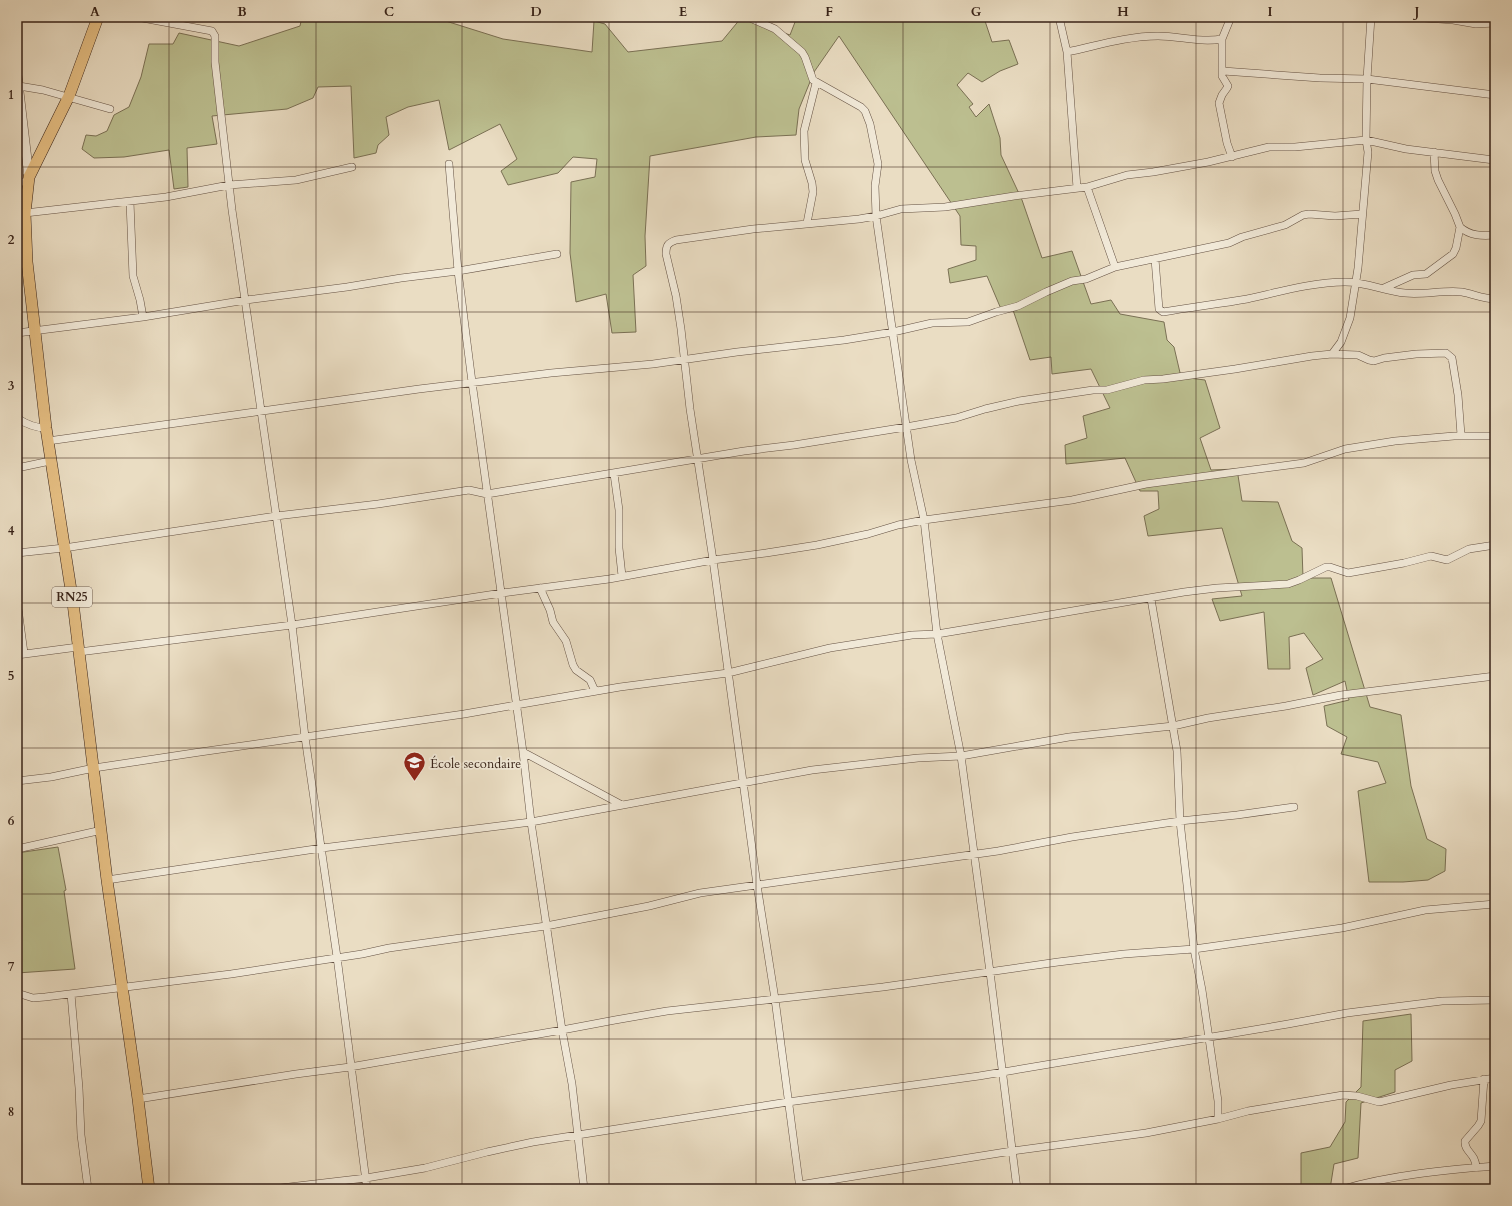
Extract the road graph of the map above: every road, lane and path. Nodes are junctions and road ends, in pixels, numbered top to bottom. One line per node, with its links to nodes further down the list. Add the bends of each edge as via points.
1 (98, 17): 17 (main road, RN25)
2 (137, 17): 26 (street, via 214,32)
3 (748, 17): 14 (street, via 775,28 802,52)
4 (1059, 17): 10 (street)
5 (1231, 17): 9 (street)
6 (1371, 17): 13 (street)
7 (1410, 17): 8 (street)
8 (1495, 24)
9 (1222, 39): 10 (street, via 1205,41 1157,36 1134,38); 11 (street)
10 (1067, 52): 28 (street)
11 (1223, 71): 13 (street); 21 (street, via 1222,76 1228,86 1219,103)
12 (17, 75): 15 (street)
13 (1367, 79): 16 (street); 19 (street)
14 (816, 83): 32 (street, via 858,105 868,116 878,164 875,186); 33 (street, via 804,131 805,160 813,192)
15 (19, 86): 17 (street); 25 (street)
16 (1495, 95)
17 (69, 96): 18 (street); 25 (main road, RN25)
18 (110, 109)
19 (1366, 140): 20 (street); 21 (street, via 1269,147); 31 (street, via 1368,152)
20 (1434, 152): 22 (street); 34 (street, via 1438,180)
21 (1232, 156): 27 (street, via 1126,175)
22 (1495, 160)
23 (449, 164): 39 (street)
24 (352, 168): 26 (street, via 296,180)
25 (25, 180): 30 (main road, RN25)
26 (229, 185): 29 (street); 43 (street)
27 (1087, 187): 28 (street); 38 (street)
28 (1077, 188): 32 (street, via 945,208 901,209)
29 (130, 202): 30 (street); 44 (street, via 133,276)
30 (25, 213): 45 (main road, RN25)
31 (1362, 214): 37 (street, via 1303,215 1285,225 1229,243); 40 (street)
32 (876, 216): 33 (street); 46 (street)
33 (807, 223): 51 (street, via 669,242 666,254 678,309)
34 (1460, 227): 35 (street, via 1482,236); 41 (street, via 1453,254 1426,274 1413,274)
35 (1495, 235)
36 (557, 254): 39 (street)
37 (1155, 259): 38 (street); 40 (street, via 1158,309 1163,312 1331,283)
38 (1114, 267): 46 (street, via 1086,279 1072,281 1018,306 968,322 932,324)
39 (458, 271): 43 (street); 52 (street)
40 (1356, 283): 41 (street); 48 (street, via 1350,318)
41 (1384, 288): 42 (street, via 1414,294 1464,292)
42 (1495, 298)
43 (246, 300): 44 (street); 53 (street)
44 (143, 317): 45 (street)
45 (36, 330): 47 (street); 56 (main road, RN25)
46 (893, 332): 51 (street); 55 (street)
47 (17, 333)
48 (1341, 342): 49 (street); 50 (street)
49 (1332, 354): 50 (street); 55 (street, via 1144,380 1107,390 1019,401)
50 (1349, 355): 57 (street, via 1358,355 1374,361 1416,354 1449,355 1452,358 1457,388)
51 (684, 359): 52 (street); 60 (street)
52 (472, 382): 53 (street); 64 (street)
53 (261, 411): 59 (street); 65 (street)
54 (17, 418): 56 (street, via 31,426)
55 (906, 427): 60 (street); 66 (street)
56 (46, 428): 59 (main road, RN25)
57 (1461, 436): 58 (street); 66 (street, via 1395,441 1345,449 1304,463 1166,481 1072,500)
58 (1495, 436)
59 (48, 441): 61 (main road, RN25)
60 (698, 459): 63 (street); 70 (street)
61 (50, 461): 62 (street); 68 (main road, RN25)
62 (17, 468)
63 (614, 474): 64 (street); 71 (street, via 619,510)
64 (487, 494): 65 (street, via 469,490); 73 (street)
65 (276, 516): 68 (street); 76 (street)
66 (924, 520): 70 (street, via 843,540); 77 (street)
67 (1495, 545): 74 (street, via 1464,551 1447,560 1432,556 1348,573 1326,567 1288,584 1217,588)
68 (64, 548): 69 (street); 78 (main road, RN25)
69 (17, 553)
70 (712, 560): 71 (street); 80 (street)
71 (622, 576): 72 (street)
72 (540, 588): 73 (street); 82 (street, via 553,622 566,641 576,670 590,680)
73 (502, 593): 76 (street); 83 (street)
74 (1152, 599): 77 (street); 84 (street)
75 (17, 601): 79 (street)
76 (292, 625): 78 (street); 85 (street)
77 (937, 634): 80 (street, via 912,635 830,648); 87 (street)
78 (78, 650): 79 (street); 88 (main road, RN25)
79 (20, 654)
80 (728, 673): 82 (street); 90 (street)
81 (1495, 676): 84 (street, via 1341,695)
82 (595, 691): 83 (street)
83 (517, 704): 85 (street); 86 (street)
84 (1173, 726): 87 (street, via 1069,736); 93 (street, via 1177,751)
85 (305, 737): 88 (street); 96 (street)
86 (523, 752): 91 (street); 94 (street)
87 (961, 756): 90 (street, via 918,758 812,770); 98 (street)
88 (94, 768): 89 (street, via 51,778); 95 (main road, RN25)
89 (17, 781)
90 (743, 783): 91 (street); 100 (street)
91 (622, 805): 94 (street)
92 (1294, 807): 93 (street)
93 (1180, 821): 98 (street); 103 (street)
94 (531, 822): 96 (street); 102 (street)
95 (102, 830): 97 (street); 99 (main road, RN25)
96 (322, 848): 99 (street); 104 (street)
97 (17, 849)
98 (974, 854): 100 (street); 105 (street)
99 (107, 880): 106 (main road, RN25)
100 (757, 885): 102 (street, via 700,894); 109 (street)
101 (1495, 904): 103 (street, via 1425,910 1342,928)
102 (546, 926): 104 (street); 111 (street)
103 (1194, 949): 105 (street, via 1124,954); 112 (street)
104 (337, 957): 106 (street); 113 (street)
105 (990, 972): 109 (street); 114 (street)
106 (123, 988): 108 (street); 117 (main road, RN25)
107 (17, 993): 108 (street, via 33,998)
108 (71, 994): 126 (street, via 80,1134)
109 (775, 999): 111 (street, via 660,1013); 118 (street)
110 (1495, 1000): 112 (street, via 1442,1001 1371,1010)
111 (562, 1030): 113 (street); 120 (street)
112 (1208, 1037): 114 (street); 119 (street, via 1218,1101)
113 (350, 1067): 117 (street); 124 (street)
114 (1002, 1072): 118 (street); 121 (street)
115 (1495, 1078): 116 (street)
116 (1484, 1079): 119 (street, via 1379,1102 1343,1095 1248,1111); 123 (street, via 1481,1121 1465,1141 1466,1148 1476,1161)
117 (138, 1100): 127 (main road, RN25)
118 (788, 1102): 120 (street); 125 (street)
119 (1218, 1119): 121 (street, via 1110,1138)
120 (578, 1136): 124 (street, via 533,1142 425,1168); 130 (street)
121 (1012, 1151): 125 (street); 131 (street)
122 (1495, 1166): 123 (street)
123 (1476, 1168): 132 (street, via 1388,1179)
124 (366, 1178): 128 (street); 129 (street)
125 (800, 1187)
126 (88, 1189)
127 (149, 1189)
128 (272, 1189)
129 (367, 1189)
130 (584, 1189)
131 (1017, 1189)
132 (1343, 1189)

